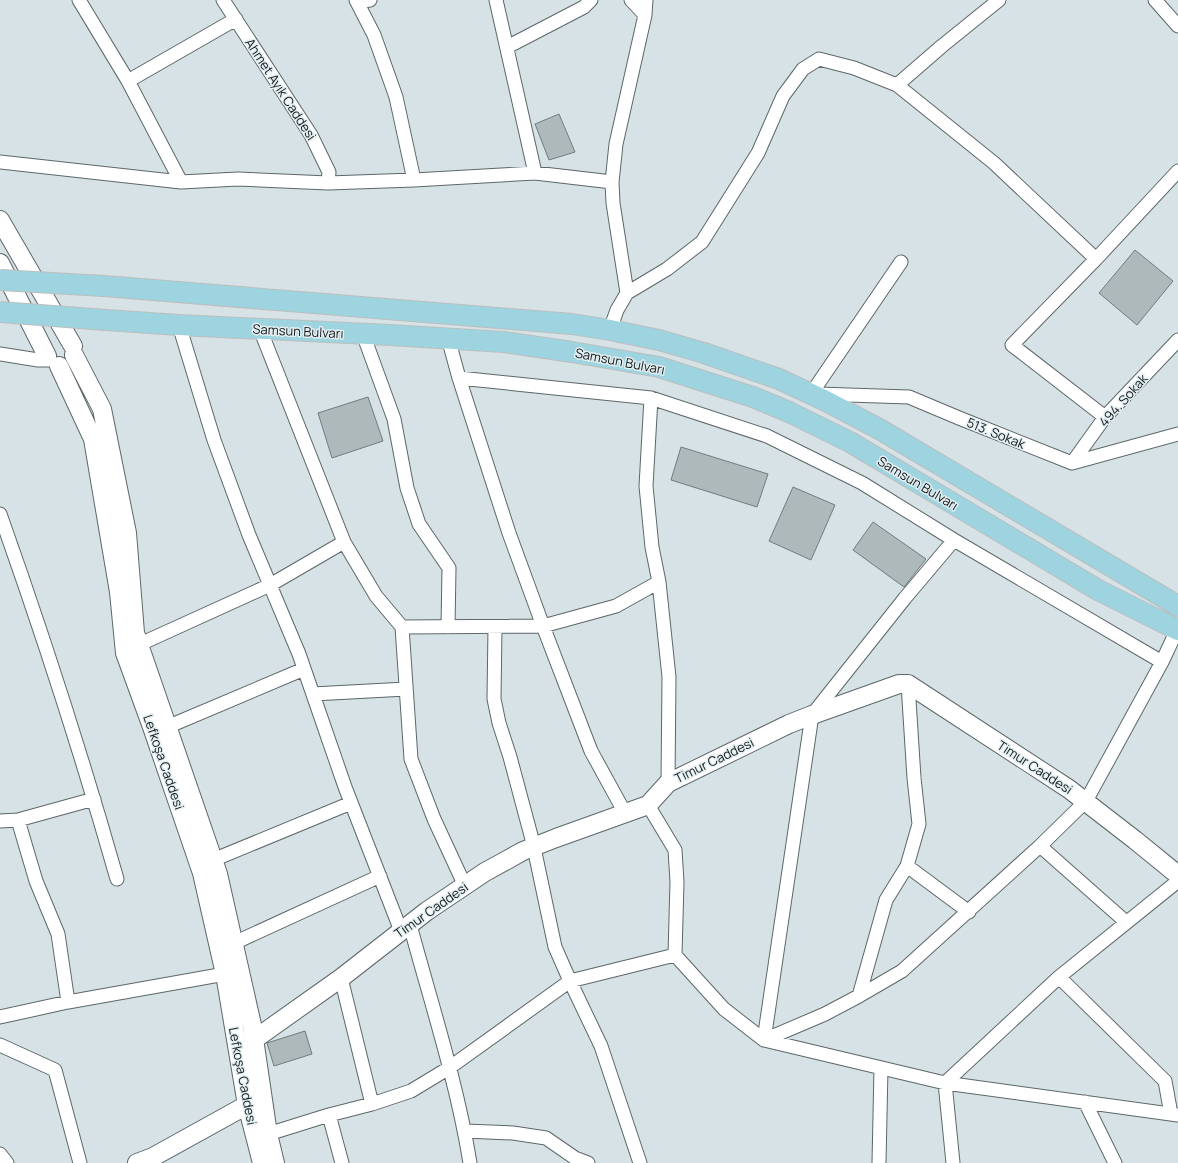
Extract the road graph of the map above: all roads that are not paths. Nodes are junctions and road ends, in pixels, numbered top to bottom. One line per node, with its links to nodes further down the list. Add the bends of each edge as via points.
1 (79, 0): 14 (street)
2 (223, 0): 11 (street, Ahmet Ayık Caddesi)
3 (496, 0): 13 (street)
4 (591, 0): 13 (street)
5 (631, 0): 10 (street)
6 (646, 0): 10 (street)
7 (999, 0): 15 (street)
8 (1155, 0): 12 (street)
9 (361, 1): 19 (street, via 396,97)
10 (644, 15): 21 (street, via 616,144)
11 (236, 19): 14 (street); 22 (street, Ahmet Ayık Caddesi, via 312,135 329,172)
12 (1178, 26)
13 (506, 47): 18 (street)
14 (128, 81): 20 (street)
15 (897, 85): 24 (street, via 994,163); 28 (street, via 854,68 819,59 803,69 783,96 758,153 702,242 667,269)
16 (0, 162): 20 (street)
17 (1178, 171): 24 (street)
18 (535, 173): 19 (street); 21 (street)
19 (414, 180): 22 (street)
20 (181, 182): 22 (street, via 238,179)
21 (612, 182): 28 (street)
22 (328, 183)
23 (0, 220): 36 (street)
24 (1096, 259): 42 (street, via 1012,345)
25 (901, 262): 40 (street)
26 (0, 263): 38 (street, Lefkoşa Caddesi)
27 (0, 280): 32 (main road, bridge, via 517,319)
28 (627, 293): 32 (street)
29 (0, 312): 30 (main road, Samsun Bulvarı, bridge)
30 (179, 325): 31 (main road, Samsun Bulvarı); 49 (street, via 214,440)
31 (260, 329): 33 (main road, Samsun Bulvarı); 47 (street)
32 (610, 330): 40 (main road, via 704,353 779,379)
33 (363, 334): 34 (main road, Samsun Bulvarı); 54 (street, via 394,419 407,488 419,524 449,568)
34 (448, 338): 39 (street); 55 (main road, Samsun Bulvarı, via 504,342 659,367 753,397 850,442 1098,590)
35 (1178, 340): 42 (street, 494. Sokak)
36 (74, 350): 38 (street, via 70,362 66,365); 38 (street, via 67,340 58,339 51,343 47,351); 56 (street, via 102,409 126,533 134,633)
37 (0, 354): 38 (street)
38 (52, 361): 86 (street, Lefkoşa Caddesi, via 93,439 119,592 124,653 202,873)
39 (459, 378): 41 (street); 52 (street)
40 (811, 394): 44 (street, 513. Sokak, via 909,397); 50 (main road, via 881,430)
41 (651, 398): 46 (street, via 767,436 862,483); 48 (street, via 646,486 652,547)
42 (1105, 417): 44 (street, 494. Sokak)
43 (1178, 434): 44 (street)
44 (1072, 463)
45 (0, 514): 65 (street, via 32,604)
46 (954, 540): 57 (street); 62 (street)
47 (344, 542): 49 (street); 53 (street, via 376,596)
48 (659, 582): 52 (street, via 616,606); 64 (street, via 669,677)
49 (270, 585): 56 (street); 58 (street)
50 (1176, 604)
51 (495, 626): 52 (street); 54 (street); 73 (street, via 494,699)
52 (542, 626): 69 (street, via 591,750)
53 (402, 627): 54 (street); 60 (street)
54 (448, 627)
55 (1178, 630): 57 (street)
56 (138, 644): 63 (street)
57 (1162, 662): 66 (street)
58 (304, 669): 61 (street); 63 (street)
59 (908, 684): 62 (street, Timur Caddesi, via 899,684); 66 (street, Timur Caddesi); 75 (street, via 914,778 920,824)
60 (406, 689): 61 (street); 80 (street, via 411,759)
61 (313, 694): 67 (street)
62 (812, 715): 64 (street, Timur Caddesi); 94 (street)
63 (167, 727): 74 (street)
64 (668, 783): 68 (street, Timur Caddesi)
65 (94, 799): 70 (street); 78 (street)
66 (1086, 801): 72 (street); 76 (street, Timur Caddesi)
67 (351, 803): 74 (street); 77 (street)
68 (648, 805): 69 (street, Timur Caddesi); 85 (street, via 675,850)
69 (625, 813): 73 (street, Timur Caddesi)
70 (18, 820): 71 (street); 91 (street, via 36,881 58,934)
71 (0, 821)
72 (1040, 846): 81 (street); 82 (street)
73 (534, 847): 80 (street, Timur Caddesi, via 485,872); 89 (street, via 555,947)
74 (213, 860): 84 (street)
75 (907, 866): 81 (street); 90 (street, via 886,900)
76 (1178, 875)
77 (380, 876): 83 (street); 84 (street)
78 (117, 879)
79 (1178, 880): 82 (street)
80 (464, 886): 83 (street, Timur Caddesi)
81 (969, 912): 90 (street, via 902,971)
82 (1126, 922): 87 (street)
83 (405, 928): 88 (street, Timur Caddesi); 97 (street)
84 (234, 943): 93 (street)
85 (675, 955): 89 (street); 94 (street, via 724,1009)
86 (225, 974): 91 (street); 96 (street, Lefkoşa Caddesi)
87 (1059, 977): 99 (street); 104 (street, via 1165,1081)
88 (341, 978): 93 (street, Timur Caddesi); 102 (street)
89 (570, 981): 97 (street); 116 (street, via 601,1046)
90 (859, 996): 94 (street, via 825,1014)
91 (68, 1002): 92 (street)
92 (0, 1017)
93 (255, 1040): 96 (street, Timur Caddesi); 101 (street)
94 (764, 1040): 98 (street)
95 (0, 1045): 110 (street, via 55,1070)
96 (238, 1051): 101 (street, Lefkoşa Caddesi)
97 (449, 1068): 102 (street, via 411,1091); 105 (street)
98 (881, 1068): 99 (street); 117 (street)
99 (945, 1083): 100 (street); 118 (street)
100 (1085, 1102): 104 (street); 119 (street)
101 (255, 1104): 106 (street); 108 (street); 111 (street, Lefkoşa Caddesi)
102 (372, 1104): 103 (street)
103 (329, 1115): 106 (street); 113 (street)
104 (1174, 1115)
105 (465, 1132): 114 (street); 115 (street, via 513,1132 546,1138 575,1158)
106 (268, 1134): 112 (street)
107 (0, 1154): 109 (street)
108 (148, 1161)
109 (7, 1163)
110 (80, 1163)
111 (262, 1163)
112 (275, 1163)
113 (342, 1163)
114 (470, 1163)
115 (588, 1163)
116 (640, 1163)
117 (879, 1163)
118 (953, 1163)
119 (1115, 1163)

